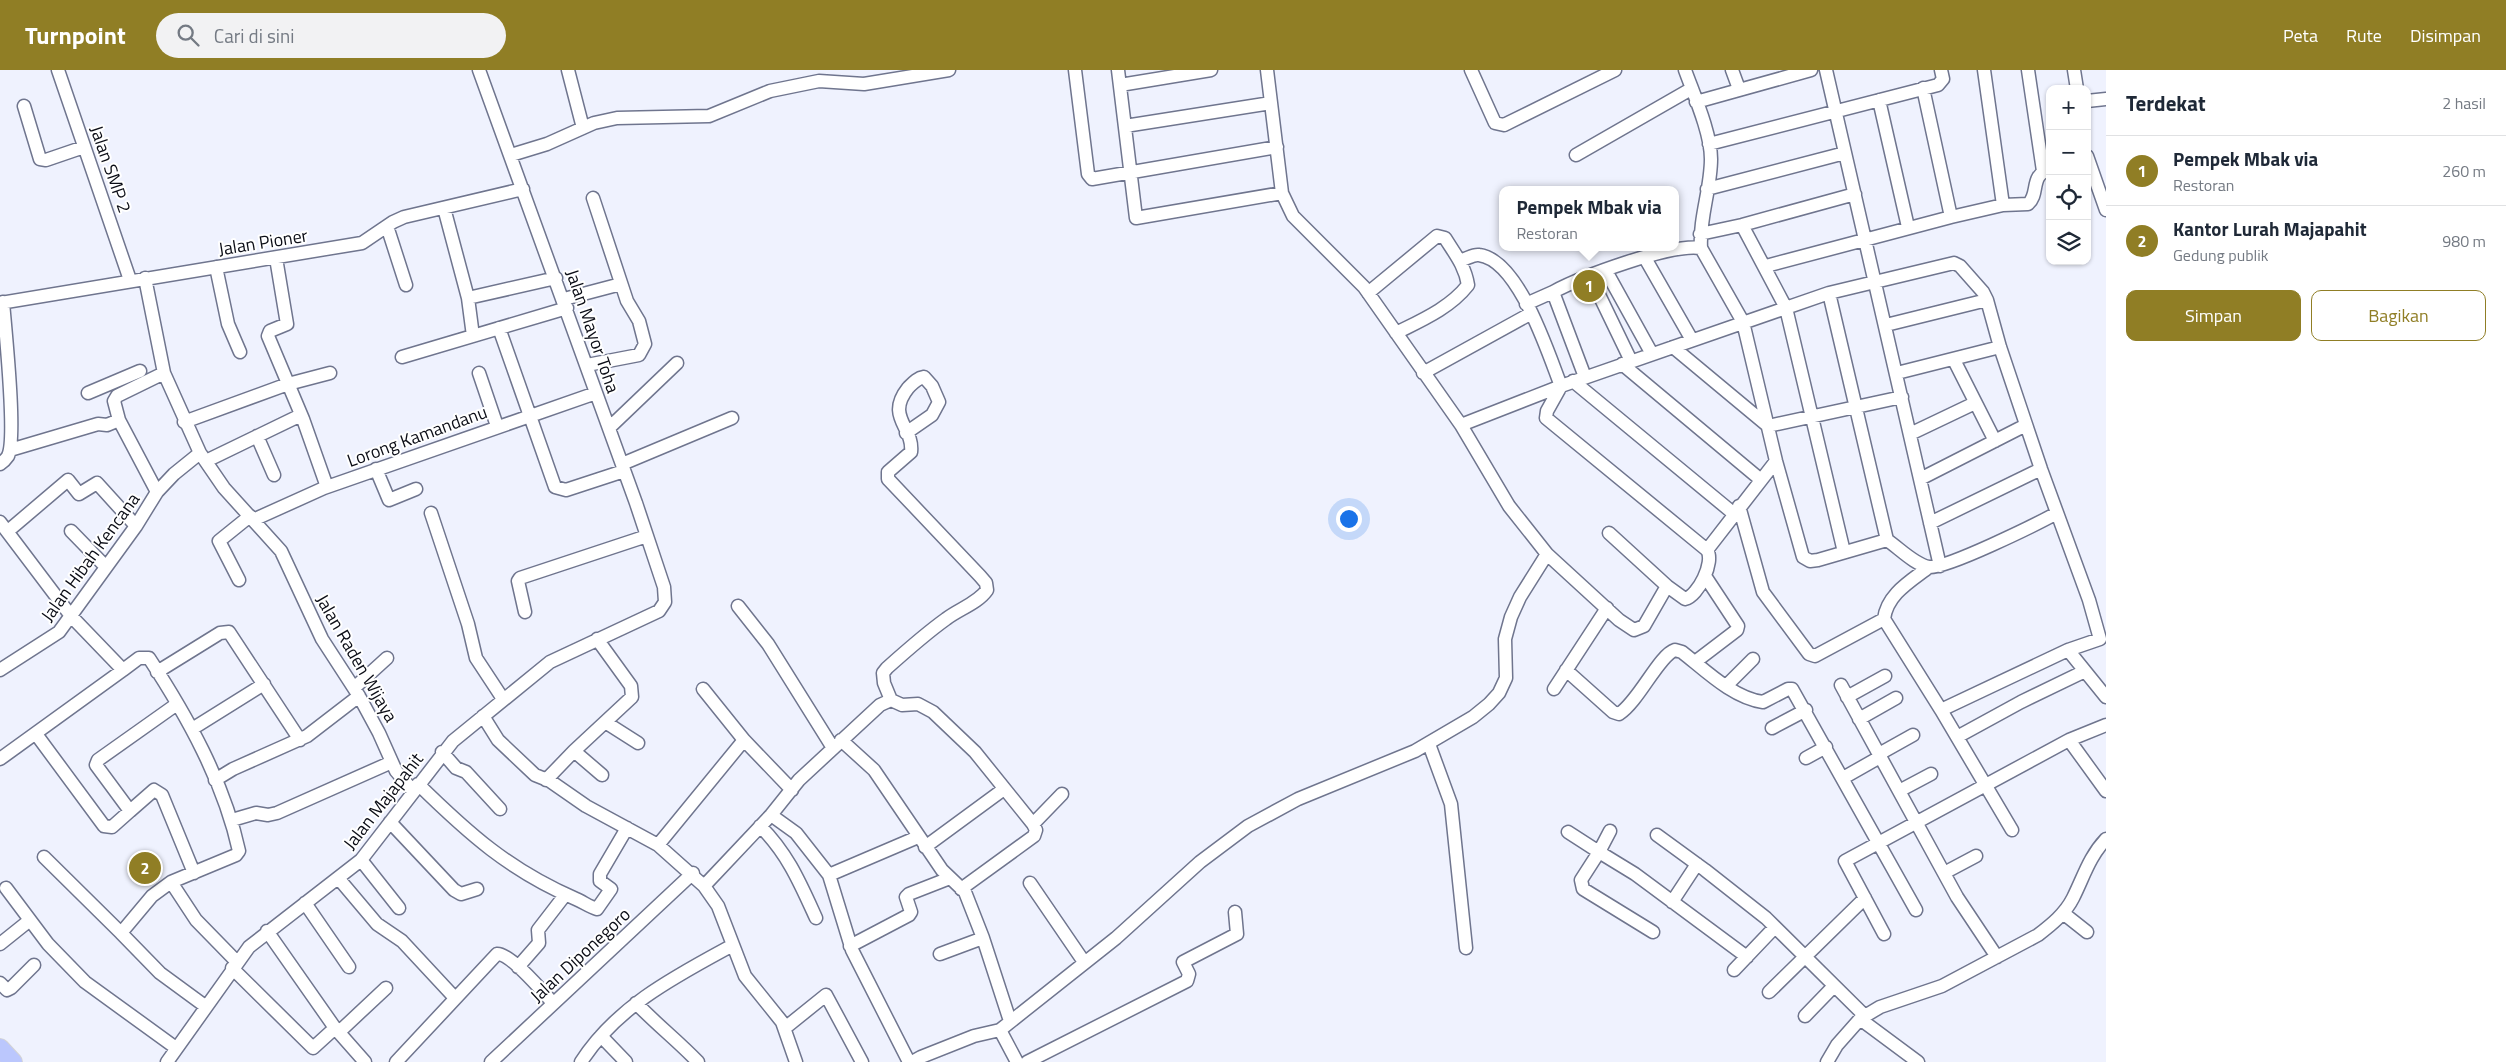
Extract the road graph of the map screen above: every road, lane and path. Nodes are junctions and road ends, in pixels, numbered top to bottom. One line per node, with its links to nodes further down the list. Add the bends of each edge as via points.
1 (58, 70): 34 (street, Jalan SMP 2)
2 (479, 70): 37 (street, Jalan Mayor Toha)
3 (568, 70): 32 (street)
4 (949, 70): 32 (street, via 864,84 819,80 770,91 709,116 617,118)
5 (1075, 70): 42 (street, via 1089,177 1099,179)
6 (1118, 70): 19 (street)
7 (1211, 70): 19 (street)
8 (1267, 70): 28 (street)
9 (1471, 70): 10 (street, via 1489,113 1495,123 1504,125)
10 (1615, 70)
11 (1685, 70): 22 (street)
12 (1732, 70): 23 (street)
13 (1811, 70): 23 (street)
14 (1826, 70): 30 (street)
15 (1941, 70): 21 (street, via 1941,84)
16 (1984, 70): 49 (street)
17 (2028, 70): 39 (street)
18 (2074, 70): 20 (street)
19 (1120, 85): 31 (street)
20 (2076, 85)
21 (1923, 88): 25 (street); 52 (street)
22 (1691, 89): 27 (street); 38 (street)
23 (1739, 90): 27 (street)
24 (2106, 99): 26 (street)
25 (1879, 100): 30 (street); 55 (street)
26 (2091, 101)
27 (1696, 102): 33 (street)
28 (1271, 103): 31 (street); 35 (street)
29 (24, 106): 34 (street, via 40,159 46,160)
30 (1835, 111): 33 (street); 36 (street)
31 (1125, 126): 42 (street)
32 (583, 128): 37 (street)
33 (1709, 144): 44 (street, via 1711,160)
34 (84, 147): 70 (street, Jalan SMP 2)
35 (1276, 147): 42 (street); 45 (street)
36 (1845, 153): 44 (street); 47 (street)
37 (511, 155): 43 (street, Jalan Mayor Toha)
38 (1576, 155)
39 (2046, 165)
40 (2091, 167): 46 (street)
41 (2046, 171): 49 (street, via 2037,176 2031,202)
42 (1130, 172): 45 (street, via 1138,218)
43 (523, 189): 50 (street, Jalan Pioner); 69 (street, Jalan Mayor Toha)
44 (1707, 189): 56 (street)
45 (1282, 193): 75 (street, via 1293,216)
46 (2103, 193): 51 (street)
47 (1855, 194): 54 (street); 57 (street)
48 (593, 198): 72 (street)
49 (2003, 205): 52 (street)
50 (444, 208): 53 (street, Jalan Pioner, via 404,217); 77 (street)
51 (2106, 210)
52 (1951, 217): 55 (street)
53 (387, 226): 61 (street, Jalan Pioner, via 362,243); 73 (street)
54 (1742, 226): 56 (street); 64 (street)
55 (1908, 227): 57 (street)
56 (1700, 234): 59 (street)
57 (1865, 238): 64 (street); 71 (street)
58 (1679, 248): 59 (street)
59 (1700, 248): 83 (street)
60 (1668, 251): 62 (street)
61 (276, 258): 65 (street, Jalan Pioner); 107 (street, via 287,324 270,330 268,336)
62 (1645, 258): 66 (street); 88 (street)
63 (1461, 260): 75 (street, via 1445,238 1437,236); 82 (street, via 1479,255 1496,262 1508,274); 86 (street, via 1468,285 1463,292 1447,305)
64 (1766, 266): 81 (street)
65 (216, 267): 68 (street, Jalan Pioner); 91 (street, via 228,324)
66 (1606, 271): 67 (street); 92 (street)
67 (1590, 276): 74 (street); 97 (street)
68 (145, 278): 70 (street, Jalan Pioner); 100 (street, Jalan Raden Wijaya)
69 (556, 278): 77 (street); 80 (street, Jalan Mayor Toha)
70 (130, 280): 79 (street, Jalan Pioner)
71 (1876, 282): 76 (street); 78 (street, via 1954,263 1984,292); 84 (street)
72 (621, 284): 80 (street); 98 (street, via 639,321 644,349 639,354)
73 (406, 285)
74 (1553, 292): 82 (street); 105 (street)
75 (1368, 293): 86 (street)
76 (1829, 294): 81 (street); 115 (street)
77 (468, 298): 87 (street)
78 (1987, 300): 84 (street); 90 (street)
79 (1, 303): 94 (street)
80 (566, 304): 85 (street); 98 (street, Jalan Mayor Toha)
81 (1786, 308): 83 (street); 118 (street)
82 (1528, 309): 103 (street); 108 (street)
83 (1743, 322): 88 (street); 125 (street)
84 (1886, 325): 104 (street)
85 (500, 328): 87 (street); 117 (street)
86 (1396, 333): 103 (street)
87 (473, 336): 93 (street)
88 (1692, 340): 89 (street)
89 (1674, 347): 92 (street); 125 (street)
90 (2000, 347): 95 (street); 123 (street)
91 (240, 352)
92 (1652, 354): 97 (street)
93 (402, 357)
94 (4, 359): 113 (street)
95 (1954, 360): 104 (street); 114 (street)
96 (677, 362): 126 (street)
97 (1626, 362): 105 (street); 140 (street)
98 (587, 365): 110 (street, Jalan Mayor Toha)
99 (140, 371): 106 (street)
100 (164, 373): 111 (street); 121 (street, Jalan Raden Wijaya)
101 (330, 373): 107 (street)
102 (479, 373): 124 (street)
103 (1423, 373): 122 (street)
104 (1897, 373): 112 (street)
105 (1579, 379): 108 (street); 144 (street)
106 (111, 384): 109 (street); 111 (street)
107 (288, 384): 116 (street); 121 (street)
108 (1560, 386): 122 (street); 155 (street, via 1546,411 1548,420)
109 (88, 393)
110 (596, 393): 117 (street, Lorong Kamandanu); 126 (street, Jalan Mayor Toha)
111 (117, 396): 120 (street, via 114,406)
112 (1902, 397): 115 (street); 128 (street)
113 (5, 402): 131 (street)
114 (1976, 403): 128 (street); 130 (street)
115 (1855, 407): 118 (street); 154 (street)
116 (301, 414): 129 (street, Jalan Hibah Kencana); 141 (street)
117 (529, 415): 124 (street, Lorong Kamandanu); 135 (street, via 553,482 559,489 566,490)
118 (1813, 416): 125 (street); 156 (street)
119 (732, 418): 135 (street)
120 (119, 420): 131 (street); 143 (street)
121 (184, 422): 132 (street, Jalan Raden Wijaya)
122 (1461, 425): 157 (street, via 1509,506)
123 (2026, 425): 130 (street); 136 (street)
124 (497, 426): 137 (street, Lorong Kamandanu)
125 (1768, 426): 133 (street)
126 (609, 428): 135 (street, Jalan Mayor Toha)
127 (906, 433): 191 (street, via 911,452 888,472 888,480 980,576 987,590 920,638 886,668 882,678)
128 (1910, 434): 139 (street)
129 (257, 436): 132 (street, Jalan Hibah Kencana); 138 (street)
130 (1995, 441): 139 (street)
131 (10, 450): 134 (street)
132 (203, 457): 143 (street, Jalan Hibah Kencana, via 174,474); 147 (street, Jalan Raden Wijaya, via 224,488)
133 (1776, 461): 140 (street); 156 (street, via 1803,557 1810,561)
134 (0, 464)
135 (623, 468): 153 (street, Jalan Mayor Toha)
136 (2041, 468): 146 (street); 148 (street)
137 (376, 469): 141 (street, Lorong Kamandanu); 142 (street, via 388,500)
138 (274, 475)
139 (1920, 479): 148 (street)
140 (1761, 480): 144 (street)
141 (327, 487): 147 (street, Lorong Kamandanu)
142 (416, 489)
143 (157, 492): 150 (street, Jalan Hibah Kencana)
144 (1736, 510): 155 (street); 168 (street, via 1763,592 1809,654 1815,656)
145 (430, 513): 190 (street, via 468,624 476,658)
146 (2057, 513): 158 (street); 169 (street)
147 (252, 518): 161 (street, Lorong Kamandanu, via 219,541); 186 (street, Jalan Raden Wijaya, via 281,551 322,639)
148 (1930, 523): 158 (street)
149 (4, 526): 150 (street, via 68,480 79,494 97,482); 167 (street)
150 (136, 526): 159 (street, Jalan Hibah Kencana)
151 (71, 531): 159 (street)
152 (1609, 533): 162 (street)
153 (647, 536): 163 (street, Jalan Mayor Toha, via 664,587); 166 (street, via 520,578)
154 (1887, 540): 156 (street); 158 (street, via 1916,561)
155 (1706, 550): 160 (street, via 1710,560)
156 (1844, 552)
157 (1548, 554): 165 (street); 209 (street, via 1511,617 1505,640 1506,678 1499,693 1474,717)
158 (1934, 566): 168 (street, via 1895,593 1885,610)
159 (106, 567): 167 (street, Jalan Hibah Kencana)
160 (1705, 576): 162 (street, via 1689,598 1685,599); 174 (street, via 1738,626)
161 (238, 580)
162 (1666, 586): 165 (street, via 1639,630 1634,630)
163 (664, 606): 170 (street, Jalan Majapahit)
164 (738, 606): 208 (street)
165 (1606, 608): 177 (street)
166 (525, 612)
167 (71, 616): 175 (street, Jalan Hibah Kencana, via 55,636); 176 (street)
168 (1884, 619): 194 (street)
169 (2103, 638): 171 (street)
170 (597, 639): 190 (street, Jalan Majapahit, via 550,662); 197 (street, via 631,686 633,694)
171 (2068, 650): 178 (street); 194 (street)
172 (387, 658): 186 (street)
173 (1754, 659): 182 (street)
174 (1695, 662): 177 (street, via 1682,652 1670,652 1632,703 1619,714); 182 (street)
175 (0, 670)
176 (123, 670): 179 (street, via 145,657); 201 (street)
177 (1566, 670): 185 (street)
178 (2085, 671): 188 (street); 203 (street)
179 (157, 672): 181 (street, via 220,633 229,632); 192 (street)
180 (1885, 676): 187 (street)
181 (264, 684): 200 (street); 204 (street)
182 (1727, 685): 193 (street, via 1751,699 1764,702 1790,689)
183 (1841, 685): 187 (street)
184 (703, 689): 205 (street)
185 (1554, 689)
186 (356, 692): 204 (street, via 315,732); 216 (street, Jalan Raden Wijaya, via 380,733)
187 (1847, 697): 196 (street)
188 (2106, 697)
189 (1896, 698): 196 (street)
190 (504, 699): 195 (street, Jalan Majapahit)
191 (890, 700): 208 (street, via 880,705); 224 (street, via 902,705 918,704 933,712 975,752)
192 (177, 704): 200 (street); 230 (street, via 96,762)
193 (1806, 710): 199 (street); 210 (street)
194 (1941, 710): 203 (street)
195 (483, 716): 212 (street, Jalan Majapahit); 221 (street, via 498,740 535,775)
196 (1859, 719): 213 (street)
197 (606, 722): 207 (street); 211 (street)
198 (2106, 726): 206 (street)
199 (1772, 728)
200 (192, 729): 220 (street)
201 (36, 734): 215 (street); 230 (street, via 104,826 112,827)
202 (1913, 735): 213 (street)
203 (1957, 737): 222 (street)
204 (300, 740): 220 (street)
205 (744, 740): 225 (street); 245 (street)
206 (2069, 740): 222 (street); 227 (street)
207 (638, 743)
208 (837, 744): 225 (street); 243 (street, via 874,770)
209 (1429, 744): 283 (street, via 1451,804); 288 (street, via 1298,799 1248,826 1200,862 1116,938)
210 (1826, 747): 214 (street); 219 (street)
211 (574, 750): 218 (street); 221 (street)
212 (442, 752): 223 (street, Jalan Majapahit); 229 (street, via 456,768 466,772)
213 (1879, 756): 219 (street); 226 (street)
214 (1806, 758)
215 (0, 759)
216 (392, 762): 223 (street, Jalan Raden Wijaya, via 400,777); 232 (street, via 277,813 256,813)
217 (1931, 774): 226 (street)
218 (602, 776)
219 (1842, 778): 244 (street)
220 (215, 780): 232 (street)
221 (546, 780): 237 (street)
222 (1986, 785): 234 (street); 238 (street)
223 (415, 787): 233 (street, Jalan Majapahit); 263 (street, Jalan Raden Wijaya, via 502,859)
224 (1004, 789): 235 (street); 243 (street)
225 (792, 790): 231 (street)
226 (1899, 791): 234 (street)
227 (2106, 791)
228 (1062, 794): 235 (street)
229 (500, 809)
230 (130, 811): 251 (street, via 154,790 162,794)
231 (771, 814): 236 (street); 254 (street, via 796,833)
232 (232, 820): 251 (street, via 238,853)
233 (390, 822): 249 (street, Jalan Majapahit); 262 (street, via 454,890 461,894)
234 (1916, 822): 244 (street); 252 (street)
235 (1033, 824): 261 (street, via 1034,836)
236 (760, 826): 259 (street); 271 (street, via 790,861)
237 (627, 828): 245 (street); 263 (street, Jalan Raden Wijaya, via 600,874 600,881 611,889 600,908 594,909)
238 (2012, 830)
239 (1610, 831): 246 (street)
240 (1568, 832): 246 (street)
241 (1657, 835): 250 (street)
242 (2106, 839): 270 (street, via 2085,868 2073,899)
243 (922, 842): 254 (street); 256 (street)
244 (1878, 842): 264 (street, via 1844,861); 268 (street)
245 (658, 845): 253 (street)
246 (1599, 852): 265 (street); 275 (street, via 1581,880 1583,889)
247 (1976, 856): 252 (street)
248 (44, 857): 277 (street)
249 (360, 860): 255 (street, Jalan Majapahit); 267 (street)
250 (1697, 864): 265 (street); 273 (street)
251 (194, 873): 257 (street)
252 (1944, 873): 287 (street)
253 (692, 874): 259 (street); 299 (street, Jalan Diponegoro)
254 (829, 875): 282 (street)
255 (339, 878): 266 (street, Jalan Majapahit); 298 (street, via 377,924 402,941)
256 (950, 878): 261 (street); 282 (street, via 909,894 906,897 909,915)
257 (171, 882): 277 (street, via 152,896); 290 (street, via 196,920)
258 (1030, 883): 288 (street)
259 (704, 886): 281 (street, via 718,906)
260 (6, 888): 272 (street)
261 (961, 888): 279 (street, via 968,897)
262 (477, 889)
263 (565, 895): 292 (street, via 538,930 539,943)
264 (1865, 898): 278 (street); 285 (street)
265 (1672, 902): 286 (street)
266 (305, 903): 274 (street, Jalan Majapahit); 291 (street)
267 (399, 908)
268 (1916, 910)
269 (1235, 912): 322 (street, via 1238,934 1183,962 1189,974 1187,981)
270 (2063, 913): 276 (street); 287 (street, via 2038,935)
271 (816, 918)
272 (30, 920): 280 (street); 309 (street, via 52,949 85,982)
273 (1775, 927): 285 (street); 286 (street)
274 (267, 931): 290 (street, Jalan Majapahit); 306 (street)
275 (1654, 932)
276 (2087, 932)
277 (121, 933): 301 (street, via 160,973)
278 (1884, 934)
279 (983, 938): 284 (street); 304 (street)
280 (0, 944)
281 (733, 945): 300 (street, via 664,983); 305 (street, via 744,976)
282 (850, 946): 320 (street)
283 (1466, 948)
284 (940, 954)
285 (1804, 956): 295 (street); 297 (street)
286 (1746, 957): 293 (street)
287 (1997, 957): 303 (street, via 1942,986 1880,1007)
288 (1084, 962): 304 (street)
289 (34, 965): 294 (street, via 11,988 7,990)
290 (235, 965): 301 (street, Jalan Majapahit); 306 (street, via 313,1048)
291 (349, 966)
292 (518, 967): 298 (street, via 504,955 497,954); 299 (street)
293 (1734, 970)
294 (0, 983)
295 (1834, 986): 302 (street); 303 (street)
296 (386, 988): 306 (street)
297 (1770, 992)
298 (455, 998): 313 (street)
299 (553, 1003): 314 (street, Jalan Diponegoro)
300 (636, 1003): 307 (street); 317 (street)
301 (205, 1006): 309 (street, Jalan Majapahit)
302 (1805, 1016)
303 (1862, 1017): 323 (street, via 1837,1045); 324 (street)
304 (1005, 1026): 320 (street); 321 (street)
305 (785, 1028): 318 (street); 319 (street, via 826,995)
306 (337, 1030): 312 (street)
307 (601, 1036): 315 (street); 316 (street)
308 (0, 1048): 310 (highway)
309 (176, 1048): 311 (street, Jalan Majapahit)
310 (13, 1062)
311 (166, 1062)
312 (366, 1062)
313 (396, 1062)
314 (491, 1062)
315 (581, 1062)
316 (626, 1062)
317 (698, 1062)
318 (796, 1062)
319 (862, 1062)
320 (911, 1062)
321 (1017, 1062)
322 (1027, 1062)
323 (1827, 1062)
324 (1918, 1062)

